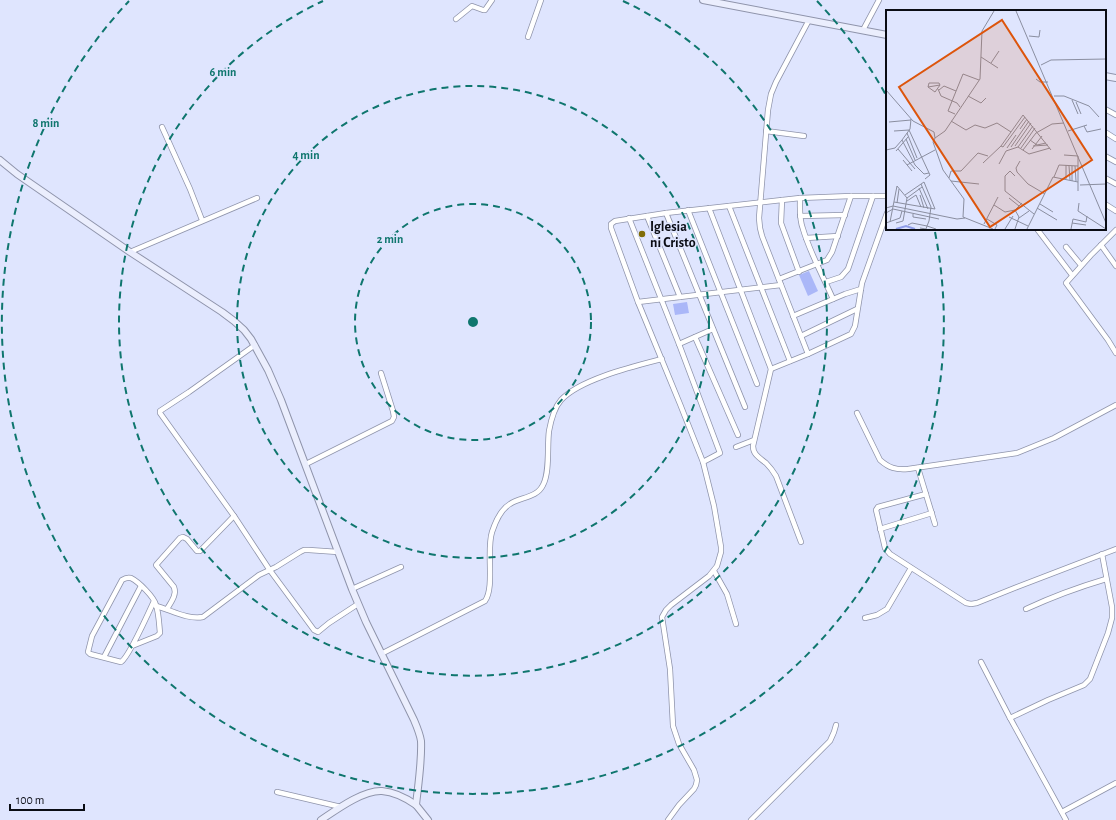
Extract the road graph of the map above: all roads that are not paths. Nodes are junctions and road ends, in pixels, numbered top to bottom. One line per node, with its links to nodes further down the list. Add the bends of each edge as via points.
1 (492, 0): 5 (street, via 485,10 472,6)
2 (541, 0): 9 (street)
3 (702, 0): 6 (street)
4 (879, 0): 7 (street)
5 (456, 18)
6 (809, 20): 7 (street); 15 (street, via 772,89)
7 (863, 30): 8 (street)
8 (886, 35)
9 (528, 37)
10 (1106, 76): 11 (street)
11 (1116, 78)
12 (1106, 110): 13 (street)
13 (1116, 115)
14 (162, 127): 42 (street)
15 (766, 131): 17 (street); 30 (street)
16 (1106, 133): 18 (street)
17 (804, 136)
18 (1116, 138)
19 (1106, 157): 21 (street)
20 (0, 160): 49 (street)
21 (1116, 162)
22 (1106, 179): 23 (street)
23 (1116, 184)
24 (852, 196): 25 (street); 28 (street); 39 (street)
25 (874, 196): 26 (street); 56 (street, via 848,268 841,276)
26 (886, 196)
27 (257, 198): 42 (street)
28 (800, 198): 29 (street); 38 (street)
29 (782, 200): 30 (street); 53 (street, via 781,223)
30 (760, 202): 32 (street); 55 (street, via 760,228)
31 (1106, 205): 35 (street)
32 (729, 206): 33 (street); 58 (street)
33 (709, 208): 34 (street); 60 (street)
34 (688, 210): 36 (street); 61 (street)
35 (1116, 210)
36 (666, 212): 37 (street); 62 (street)
37 (647, 216): 41 (street); 63 (street)
38 (800, 216): 39 (street); 46 (street)
39 (845, 216): 45 (street)
40 (886, 216): 59 (street)
41 (629, 218): 64 (street); 66 (street, via 615,221 611,226)
42 (202, 220): 49 (street)
43 (1038, 230): 54 (street)
44 (1116, 230): 47 (street)
45 (838, 236): 46 (street); 50 (street, via 830,257)
46 (806, 238): 50 (street)
47 (1101, 245): 51 (street); 52 (street)
48 (1066, 247): 51 (street)
49 (130, 252): 73 (street, via 222,312 244,330)
50 (817, 265): 53 (street); 56 (street)
51 (1081, 265): 54 (street)
52 (1116, 266)
53 (799, 272): 55 (street)
54 (1072, 275): 74 (street, via 1066,283)
55 (779, 279): 57 (street)
56 (826, 282): 65 (street)
57 (781, 285): 58 (street); 68 (street)
58 (761, 287): 60 (street); 77 (street)
59 (861, 289): 65 (street); 67 (street)
60 (741, 290): 61 (street); 78 (street)
61 (720, 292): 62 (street); 80 (street)
62 (699, 295): 63 (street); 69 (street)
63 (680, 297): 64 (street)
64 (661, 299): 66 (street); 72 (street)
65 (833, 299): 68 (street)
66 (638, 302): 76 (street)
67 (858, 309): 70 (street); 75 (street, via 851,334)
68 (793, 316): 70 (street)
69 (713, 329): 71 (street); 82 (street)
70 (801, 336): 75 (street)
71 (695, 337): 72 (street); 84 (street)
72 (679, 344): 87 (street, via 720,453)
73 (255, 345): 88 (street, via 268,370); 92 (street, via 159,412)
74 (1116, 353)
75 (808, 354): 77 (street)
76 (662, 359): 87 (street); 115 (street, via 602,377 583,385 561,400 549,431 543,485 532,495 506,506 495,525 492,533 488,596 485,601)
77 (790, 361): 78 (street)
78 (771, 368): 85 (street)
79 (381, 374): 88 (street, via 393,410 392,421)
80 (757, 384)
81 (1116, 404): 89 (street, via 1061,434 1017,453)
82 (745, 407)
83 (857, 413): 89 (street, via 880,460 885,465 899,470)
84 (738, 435)
85 (754, 440): 86 (street); 95 (street, via 753,450 776,476)
86 (736, 447)
87 (703, 462): 102 (street, via 720,539 721,552)
88 (306, 464): 97 (street)
89 (918, 468): 90 (street)
90 (926, 494): 91 (street); 94 (street, via 878,507 876,510)
91 (932, 514): 93 (street); 94 (street)
92 (234, 516): 101 (street); 109 (street, via 200,552 183,537 156,564 175,589 176,593)
93 (935, 524)
94 (880, 528): 100 (street, via 888,552)
95 (801, 542)
96 (1116, 549): 98 (street)
97 (338, 552): 101 (street, via 304,550); 105 (street)
98 (1102, 554): 100 (street, via 971,604 962,601); 103 (street)
99 (401, 567): 105 (street)
100 (911, 568): 111 (street, via 887,609)
101 (269, 569): 107 (street, via 316,632); 109 (street, via 203,617 192,618)
102 (714, 570): 113 (street, via 727,594); 127 (street, via 671,605 662,617 670,669 673,726 697,780 694,789)
103 (1106, 579): 110 (street); 112 (street)
104 (140, 586): 106 (street); 116 (street); 116 (street, via 131,578 122,580 92,636 88,652)
105 (352, 589): 107 (street)
106 (154, 601): 108 (street); 114 (street)
107 (358, 604): 115 (street)
108 (156, 606): 109 (street); 114 (street, via 159,635)
109 (167, 608)
110 (1026, 609)
111 (865, 618)
112 (1114, 618): 118 (street, via 1087,682)
113 (736, 624)
114 (132, 646): 116 (street, via 122,662)
115 (381, 654): 122 (street, via 419,733 421,742)
116 (104, 658)
117 (981, 662): 118 (street)
118 (1010, 718): 124 (street)
119 (836, 725): 128 (street, via 830,741)
120 (1116, 783): 124 (street)
121 (277, 792): 123 (street)
122 (416, 805): 123 (street, via 406,798 380,791 366,794); 126 (street)
123 (341, 807): 125 (street)
124 (1062, 812): 129 (street)
125 (321, 820)
126 (428, 820)
127 (668, 820)
128 (751, 820)
129 (1066, 820)

